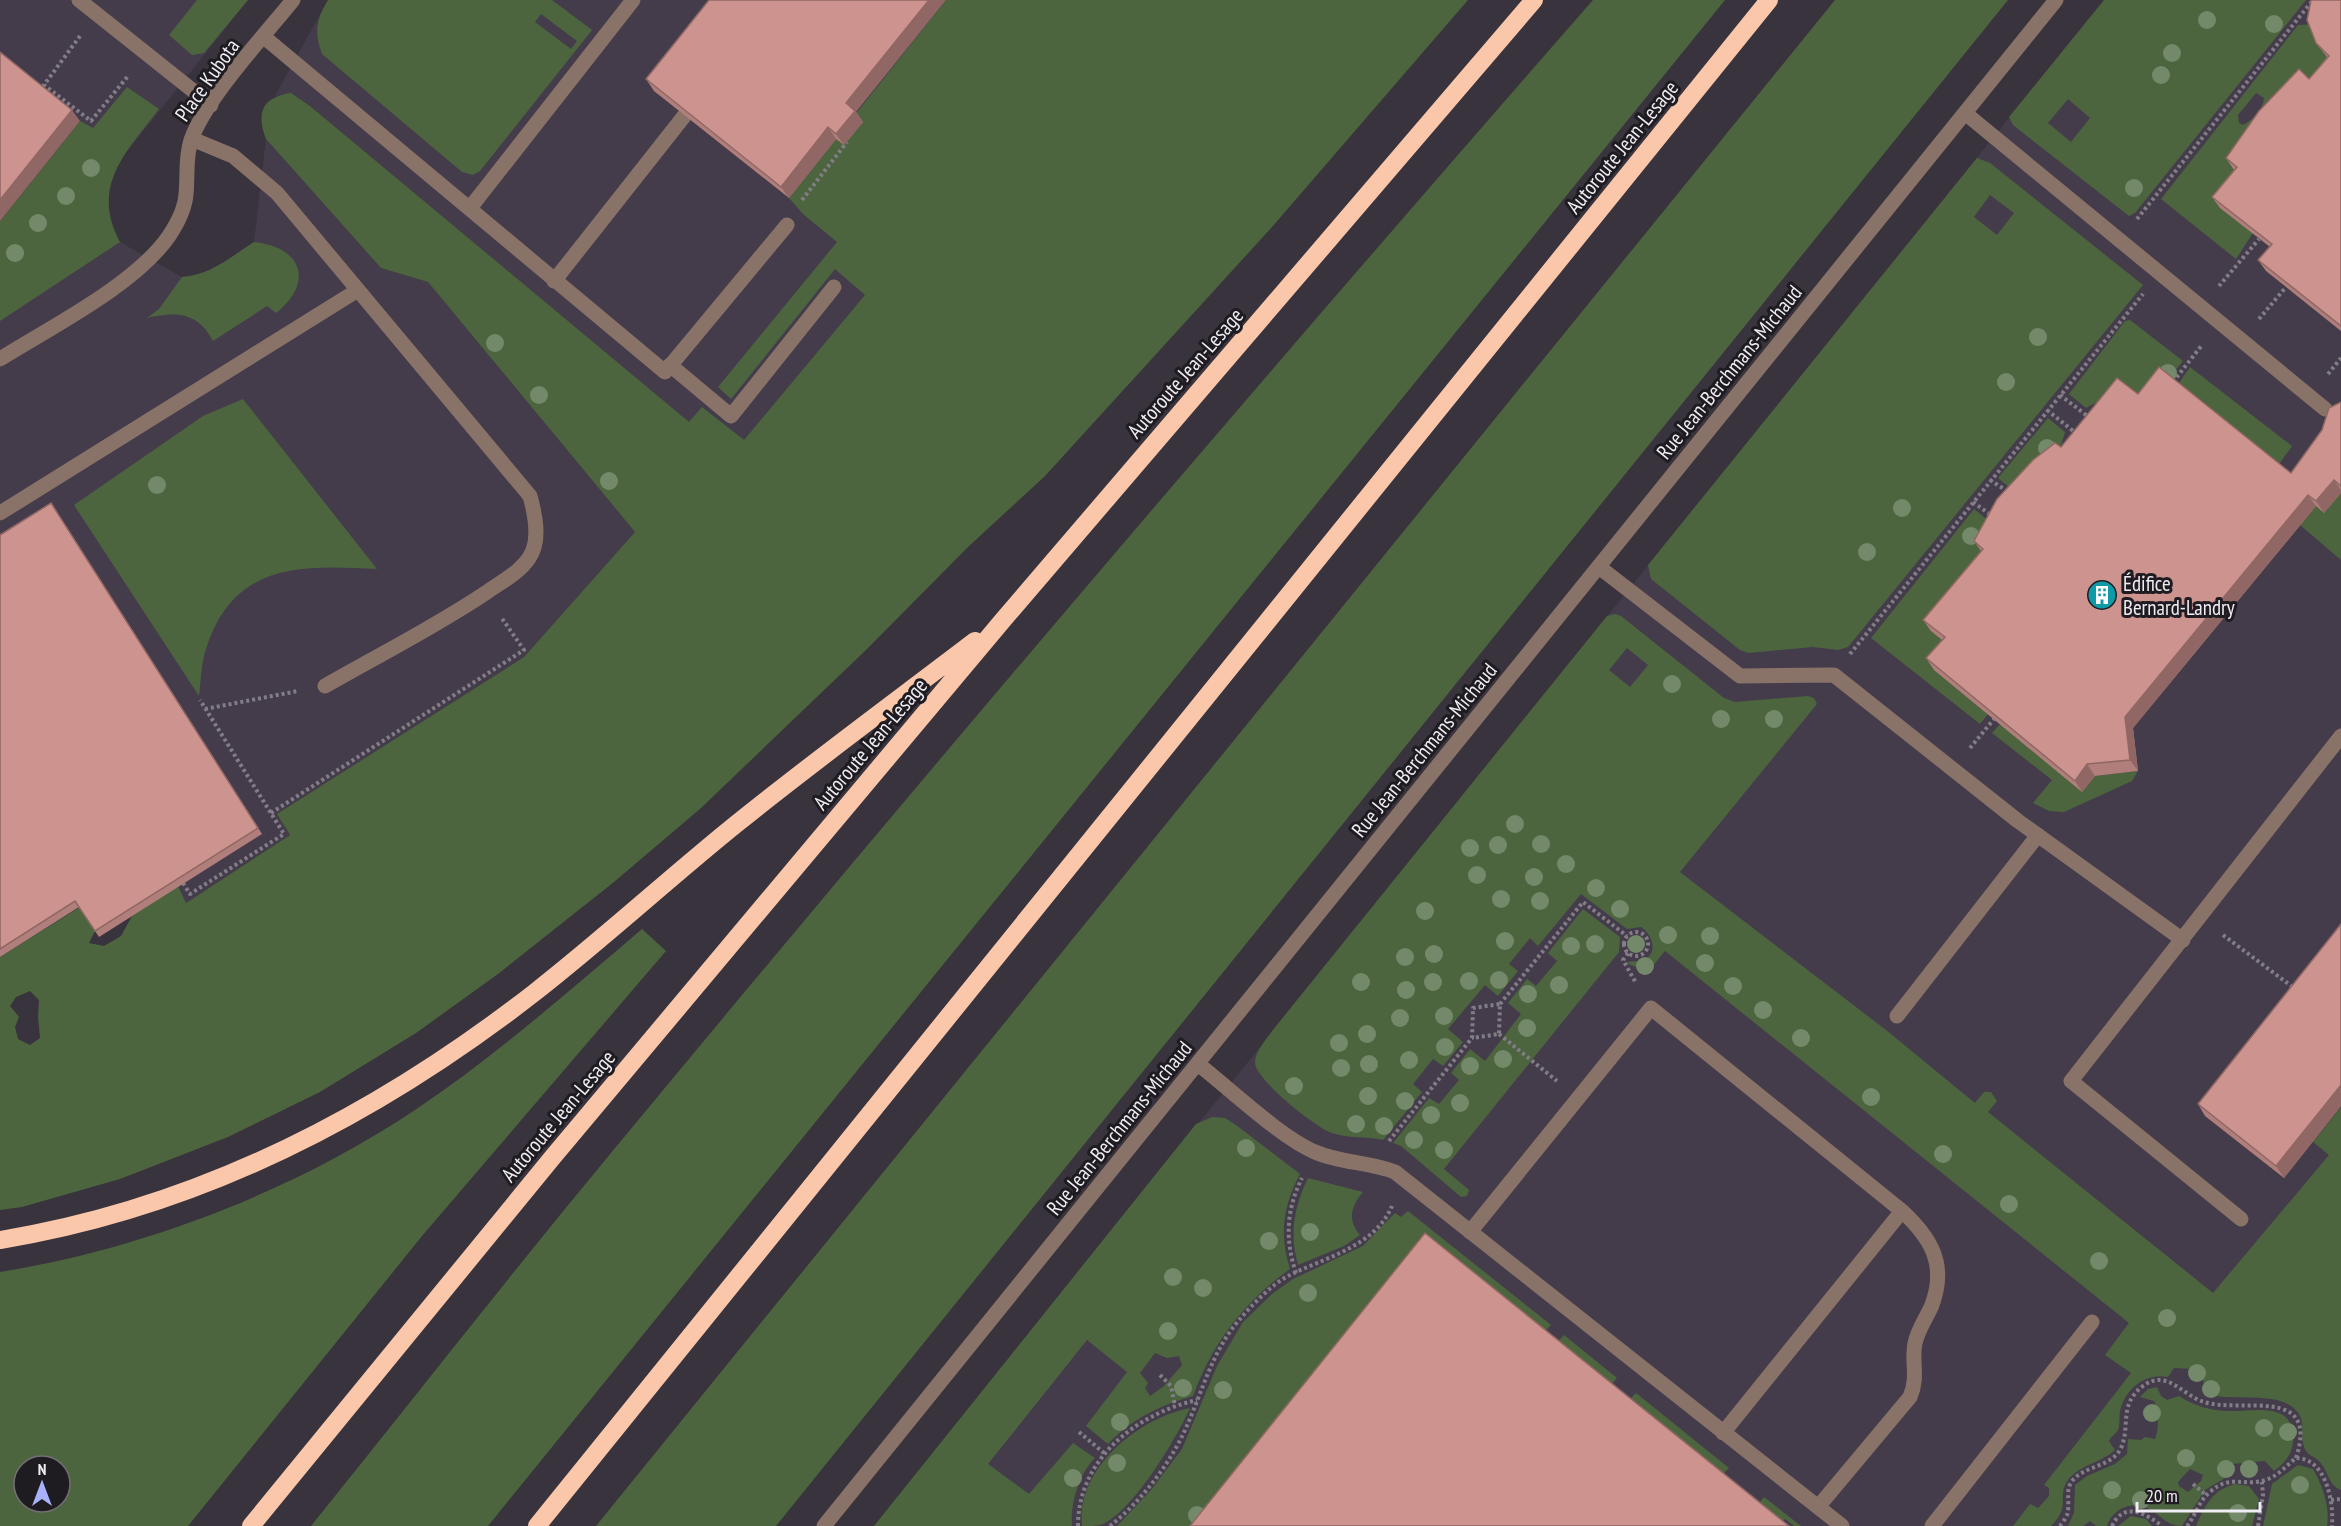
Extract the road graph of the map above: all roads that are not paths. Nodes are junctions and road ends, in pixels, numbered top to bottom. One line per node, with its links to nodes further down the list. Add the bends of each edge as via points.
1 (79, 0): 8 (street)
2 (293, 0): 7 (street, Place Kubota)
3 (633, 0): 12 (street)
4 (1534, 0): 22 (highway, Autoroute Jean-Lesage)
5 (1769, 0): 37 (highway, Autoroute Jean-Lesage)
6 (2056, 0): 9 (street, Rue Jean-Berchmans-Michaud)
7 (264, 37): 8 (street, Place Kubota); 12 (street)
8 (211, 105): 11 (street, Place Kubota)
9 (1965, 112): 19 (street); 21 (street, Rue Jean-Berchmans-Michaud)
10 (685, 115): 14 (street)
11 (192, 138): 16 (street, via 233,156 277,193); 17 (street, Place Kubota, via 185,170 186,195 168,237 122,282)
12 (470, 208): 14 (street)
13 (787, 225): 18 (street)
14 (554, 280): 18 (street, via 664,372)
15 (834, 287): 18 (street, via 731,416)
16 (358, 290): 20 (street); 23 (street, via 530,496 535,537 531,556 515,573)
17 (0, 359)
18 (670, 365)
19 (2325, 409)
20 (0, 513)
21 (1599, 567): 25 (street, via 1740,676 1834,675); 28 (street, Rue Jean-Berchmans-Michaud)
22 (1003, 620): 32 (highway, via 736,825 532,994 389,1092 231,1175 128,1211); 36 (highway, Autoroute Jean-Lesage, via 552,1158)
23 (325, 686)
24 (2341, 736): 26 (street)
25 (2038, 835): 26 (street); 27 (street)
26 (2183, 940): 30 (street, via 2071,1082)
27 (1897, 1016)
28 (1198, 1064): 31 (street, via 1302,1146 1330,1157 1395,1172); 38 (street, Rue Jean-Berchmans-Michaud)
29 (1902, 1211): 31 (street, via 1650,1008); 34 (street); 35 (street, via 1929,1239 1938,1277 1933,1303 1914,1350 1916,1385 1901,1409)
30 (2241, 1219)
31 (1470, 1232): 34 (street)
32 (0, 1240)
33 (2092, 1323): 40 (street)
34 (1724, 1433): 35 (street)
35 (1818, 1507): 39 (street)
36 (251, 1526)
37 (537, 1526)
38 (824, 1526)
39 (1842, 1526)
40 (1932, 1526)

